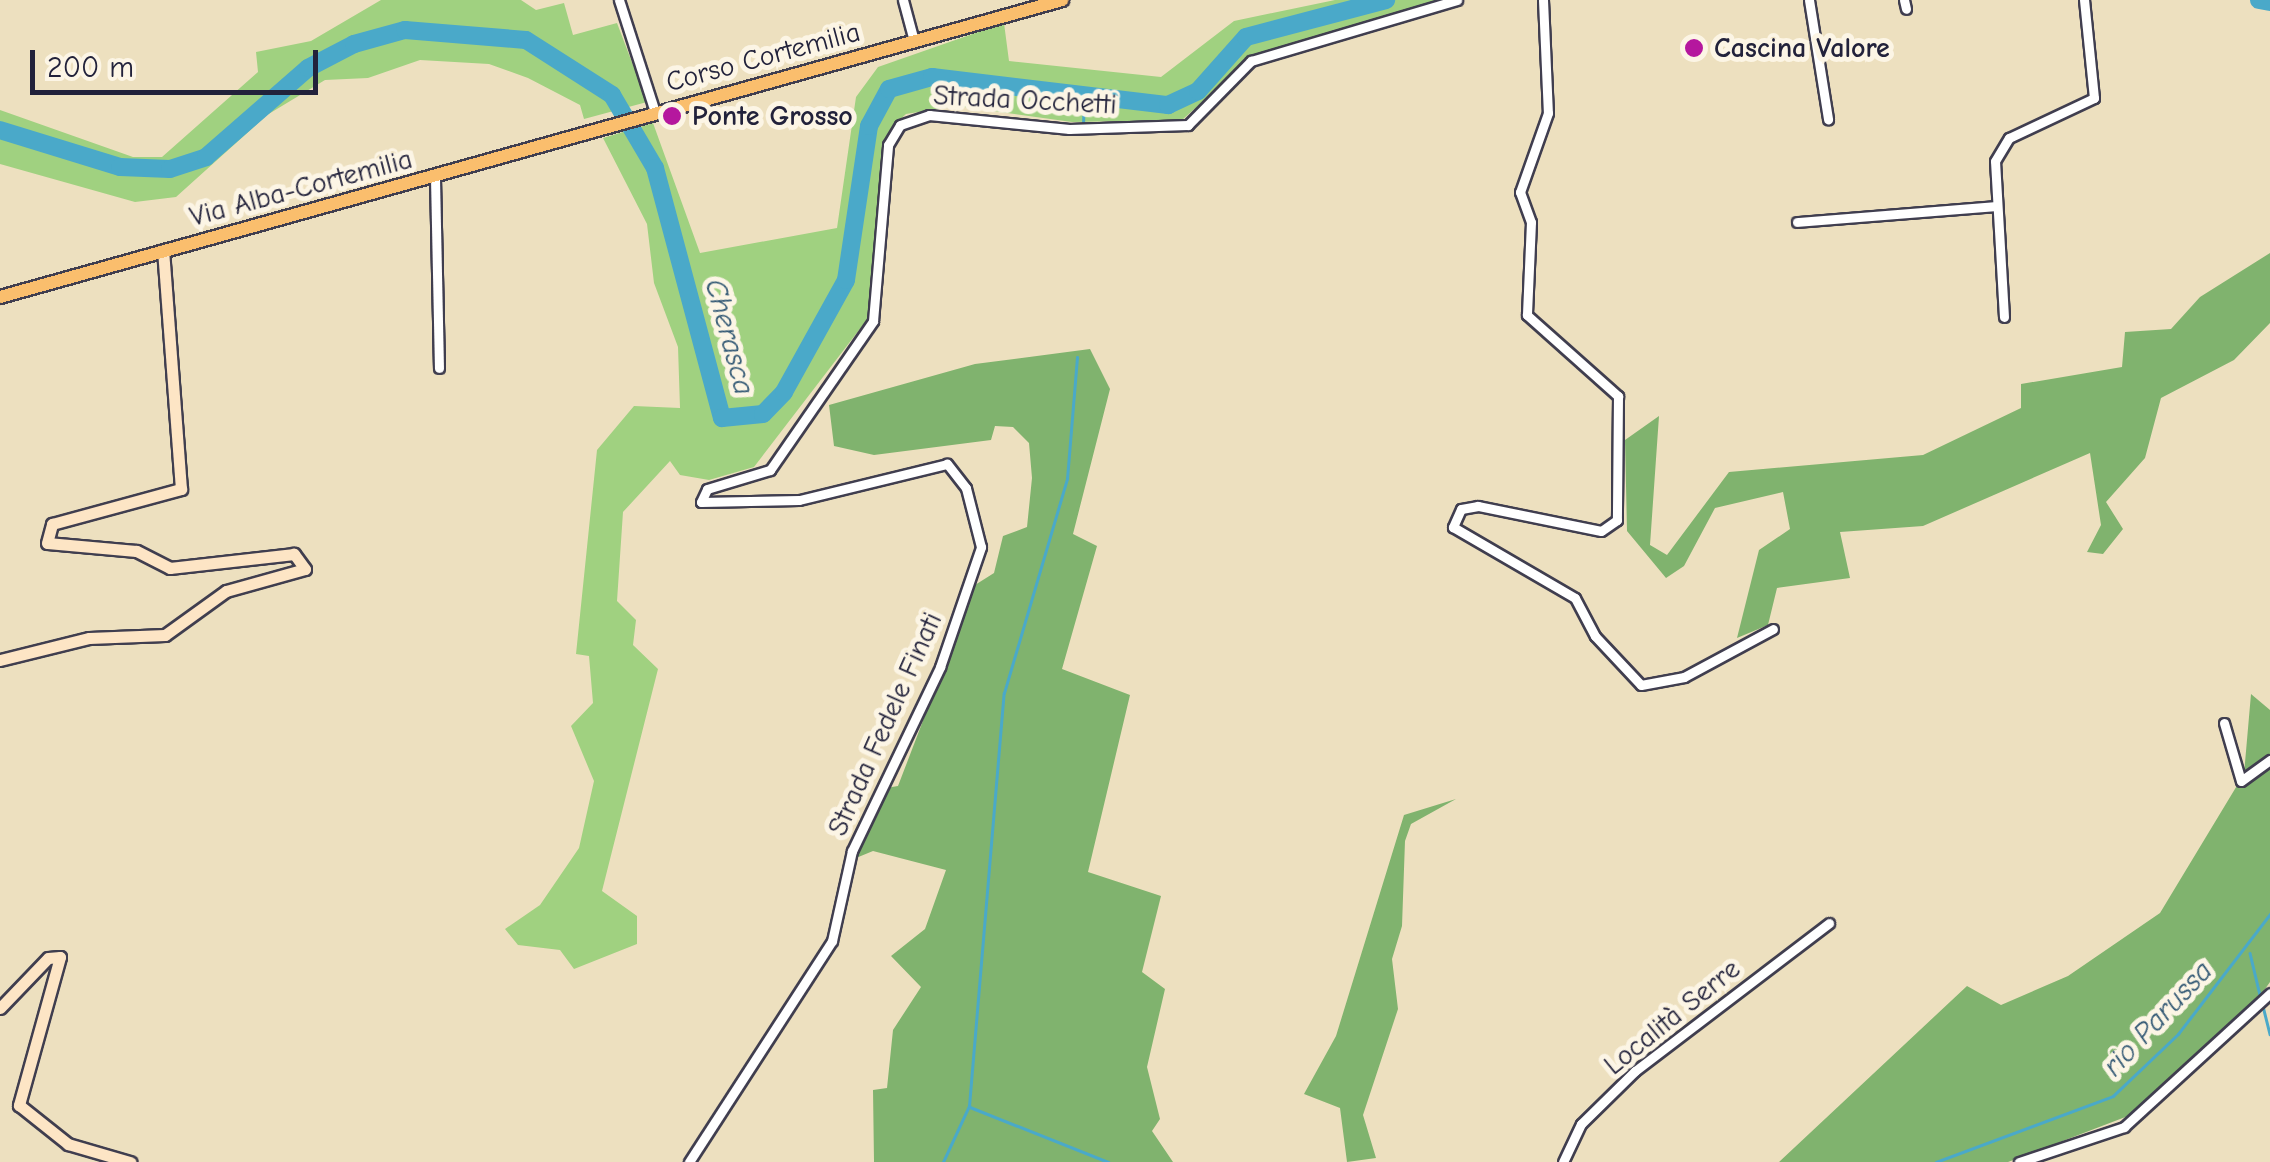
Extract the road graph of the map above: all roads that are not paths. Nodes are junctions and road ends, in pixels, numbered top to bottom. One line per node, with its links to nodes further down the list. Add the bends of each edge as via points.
1 (619, 0): 9 (street)
2 (903, 0): 8 (street)
3 (1062, 0): 8 (main road, Corso Cortemilia)
4 (1458, 0): 19 (street, Strada Occhetti, via 1251,61 1188,125 1069,129 928,115 900,126 888,146 872,320 770,470 708,489)
5 (1542, 0): 20 (street, via 1548,112 1520,192 1530,222 1527,315 1618,396 1618,520 1601,531 1478,506 1461,509 1453,527 1575,598 1595,636 1641,685 1684,677)
6 (1808, 0): 10 (street)
7 (2084, 0): 13 (street, via 2094,98 2008,138 1996,161)
8 (914, 42): 9 (main road, Corso Cortemilia)
9 (652, 113): 11 (main road, Corso Cortemilia)
10 (1828, 120)
11 (614, 124): 12 (main road, Via Alba-Cortemilia)
12 (435, 178): 15 (main road, Via Alba-Cortemilia); 18 (street)
13 (1995, 206): 14 (street); 17 (street)
14 (1796, 222)
15 (163, 252): 16 (main road, Via Alba-Cortemilia); 21 (street, via 181,489 52,524 47,543 136,551 170,568 294,554 305,570 226,591 165,635 89,638)
16 (0, 298)
17 (2004, 317)
18 (440, 368)
19 (700, 502): 28 (street, Strada Fedele Finati, via 787,502 948,464 966,488 981,547 940,667 852,851 832,942)
20 (1773, 630)
21 (0, 660)
22 (2224, 723): 23 (street, via 2241,781)
23 (2270, 760)
24 (1828, 924): 29 (street, Località Serre, via 1635,1071 1581,1124)
25 (2268, 995): 30 (street, via 2124,1127)
26 (0, 1008): 27 (street, via 48,958 62,959 19,1106 68,1144)
27 (130, 1162)
28 (689, 1162)
29 (1562, 1162)
30 (2019, 1162)

